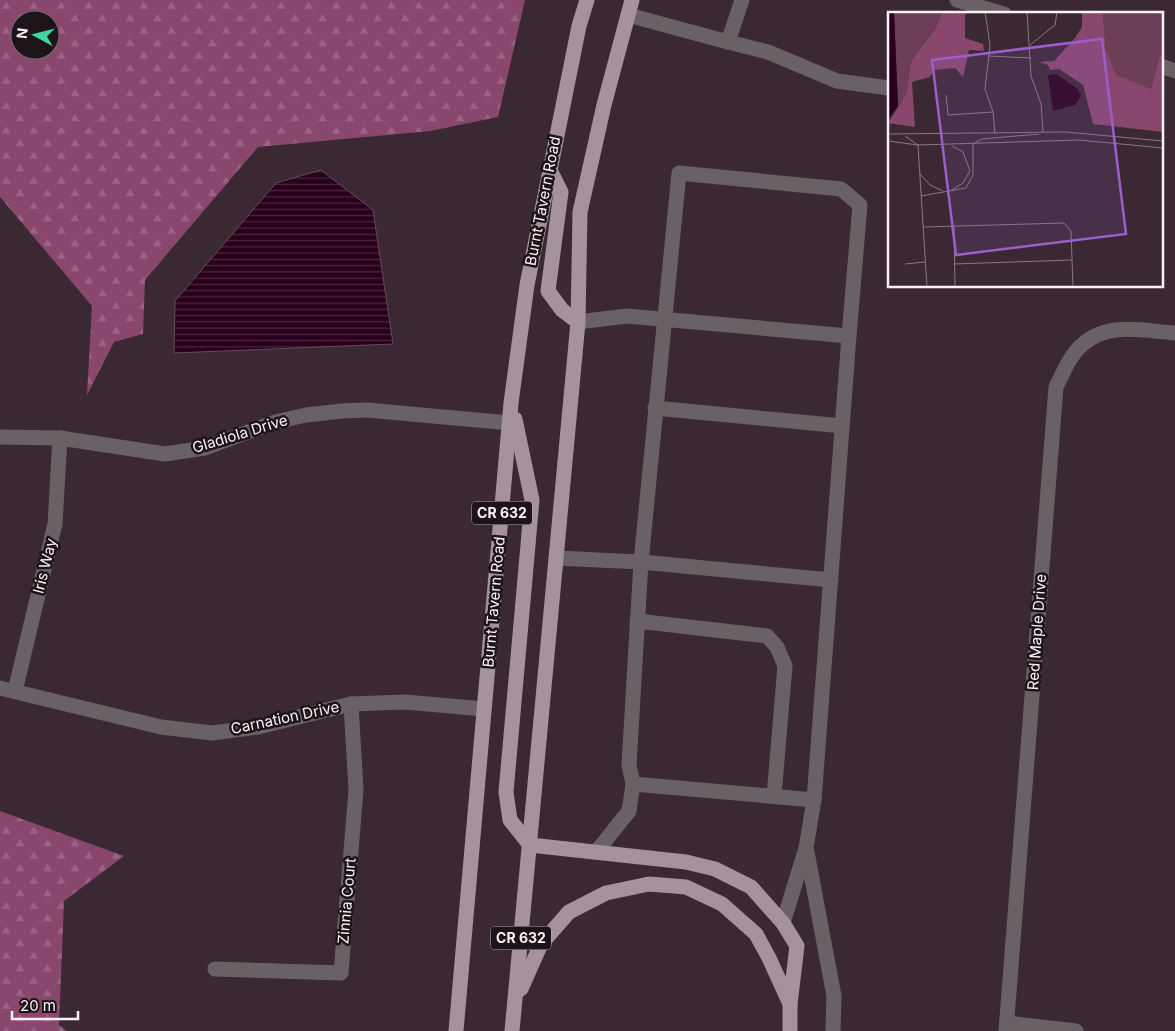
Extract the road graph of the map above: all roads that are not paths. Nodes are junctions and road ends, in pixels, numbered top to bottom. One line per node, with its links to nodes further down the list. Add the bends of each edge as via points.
1 (586, 0): 11 (main road, Burnt Tavern Road / CR 632)
2 (632, 0): 6 (main road, CR 632)
3 (742, 0): 7 (street)
4 (957, 0): 5 (street)
5 (997, 12)
6 (628, 15): 7 (street); 13 (main road, CR 632, via 580,212)
7 (728, 42): 10 (street, via 768,52 837,81)
8 (1162, 66): 9 (street)
9 (1175, 71)
10 (888, 88)
11 (550, 168): 13 (main road, via 561,192 548,292 562,310); 16 (main road, Burnt Tavern Road / CR 632, via 527,285)
12 (664, 319): 13 (street, via 626,316); 15 (street); 15 (street, via 679,173 841,189 860,205); 17 (street)
13 (578, 322): 22 (main road, CR 632)
14 (1175, 333): 39 (street, Red Maple Drive, via 1118,329 1097,334 1081,345 1056,387)
15 (849, 336): 19 (street)
16 (511, 403): 18 (main road, Burnt Tavern Road / CR 632); 32 (main road, via 532,500 506,792 510,820)
17 (655, 408): 19 (street); 23 (street)
18 (510, 423): 21 (street, Gladiola Drive, via 366,410 342,411 275,422 205,448 165,454); 28 (main road, Burnt Tavern Road / CR 632)
19 (842, 426): 24 (street)
20 (0, 437): 21 (street, Gladiola Drive)
21 (60, 438): 26 (street, Iris Way, via 56,524)
22 (556, 558): 23 (street); 32 (main road, CR 632)
23 (641, 562): 24 (street); 25 (street)
24 (831, 580): 31 (street)
25 (637, 621): 29 (street, via 629,765); 30 (street, via 766,636 777,646 785,666)
26 (7, 690): 27 (street, Carnation Drive, via 161,726 212,733 258,726)
27 (351, 704): 28 (street, Carnation Drive, via 405,702); 36 (street, Zinnia Court, via 356,790 341,973)
28 (484, 709): 40 (main road, Burnt Tavern Road / CR 632)
29 (633, 784): 30 (street); 34 (street, via 629,811)
30 (774, 796): 31 (street)
31 (814, 800): 33 (street)
32 (530, 845): 34 (main road); 37 (main road, CR 632)
33 (806, 848): 35 (street); 43 (street, via 834,996)
34 (597, 851): 35 (main road, via 686,862 715,869 750,887)
35 (783, 923): 38 (main road, via 797,946)
36 (215, 969)
37 (515, 1001): 38 (main road, via 541,944 569,912 606,893 649,884 686,887 722,904 756,934); 41 (main road, CR 632)
38 (790, 1004): 42 (main road)
39 (1006, 1027): 44 (street, Red Maple Drive)
40 (456, 1031)
41 (512, 1031)
42 (790, 1031)
43 (833, 1031)
44 (1076, 1031)

